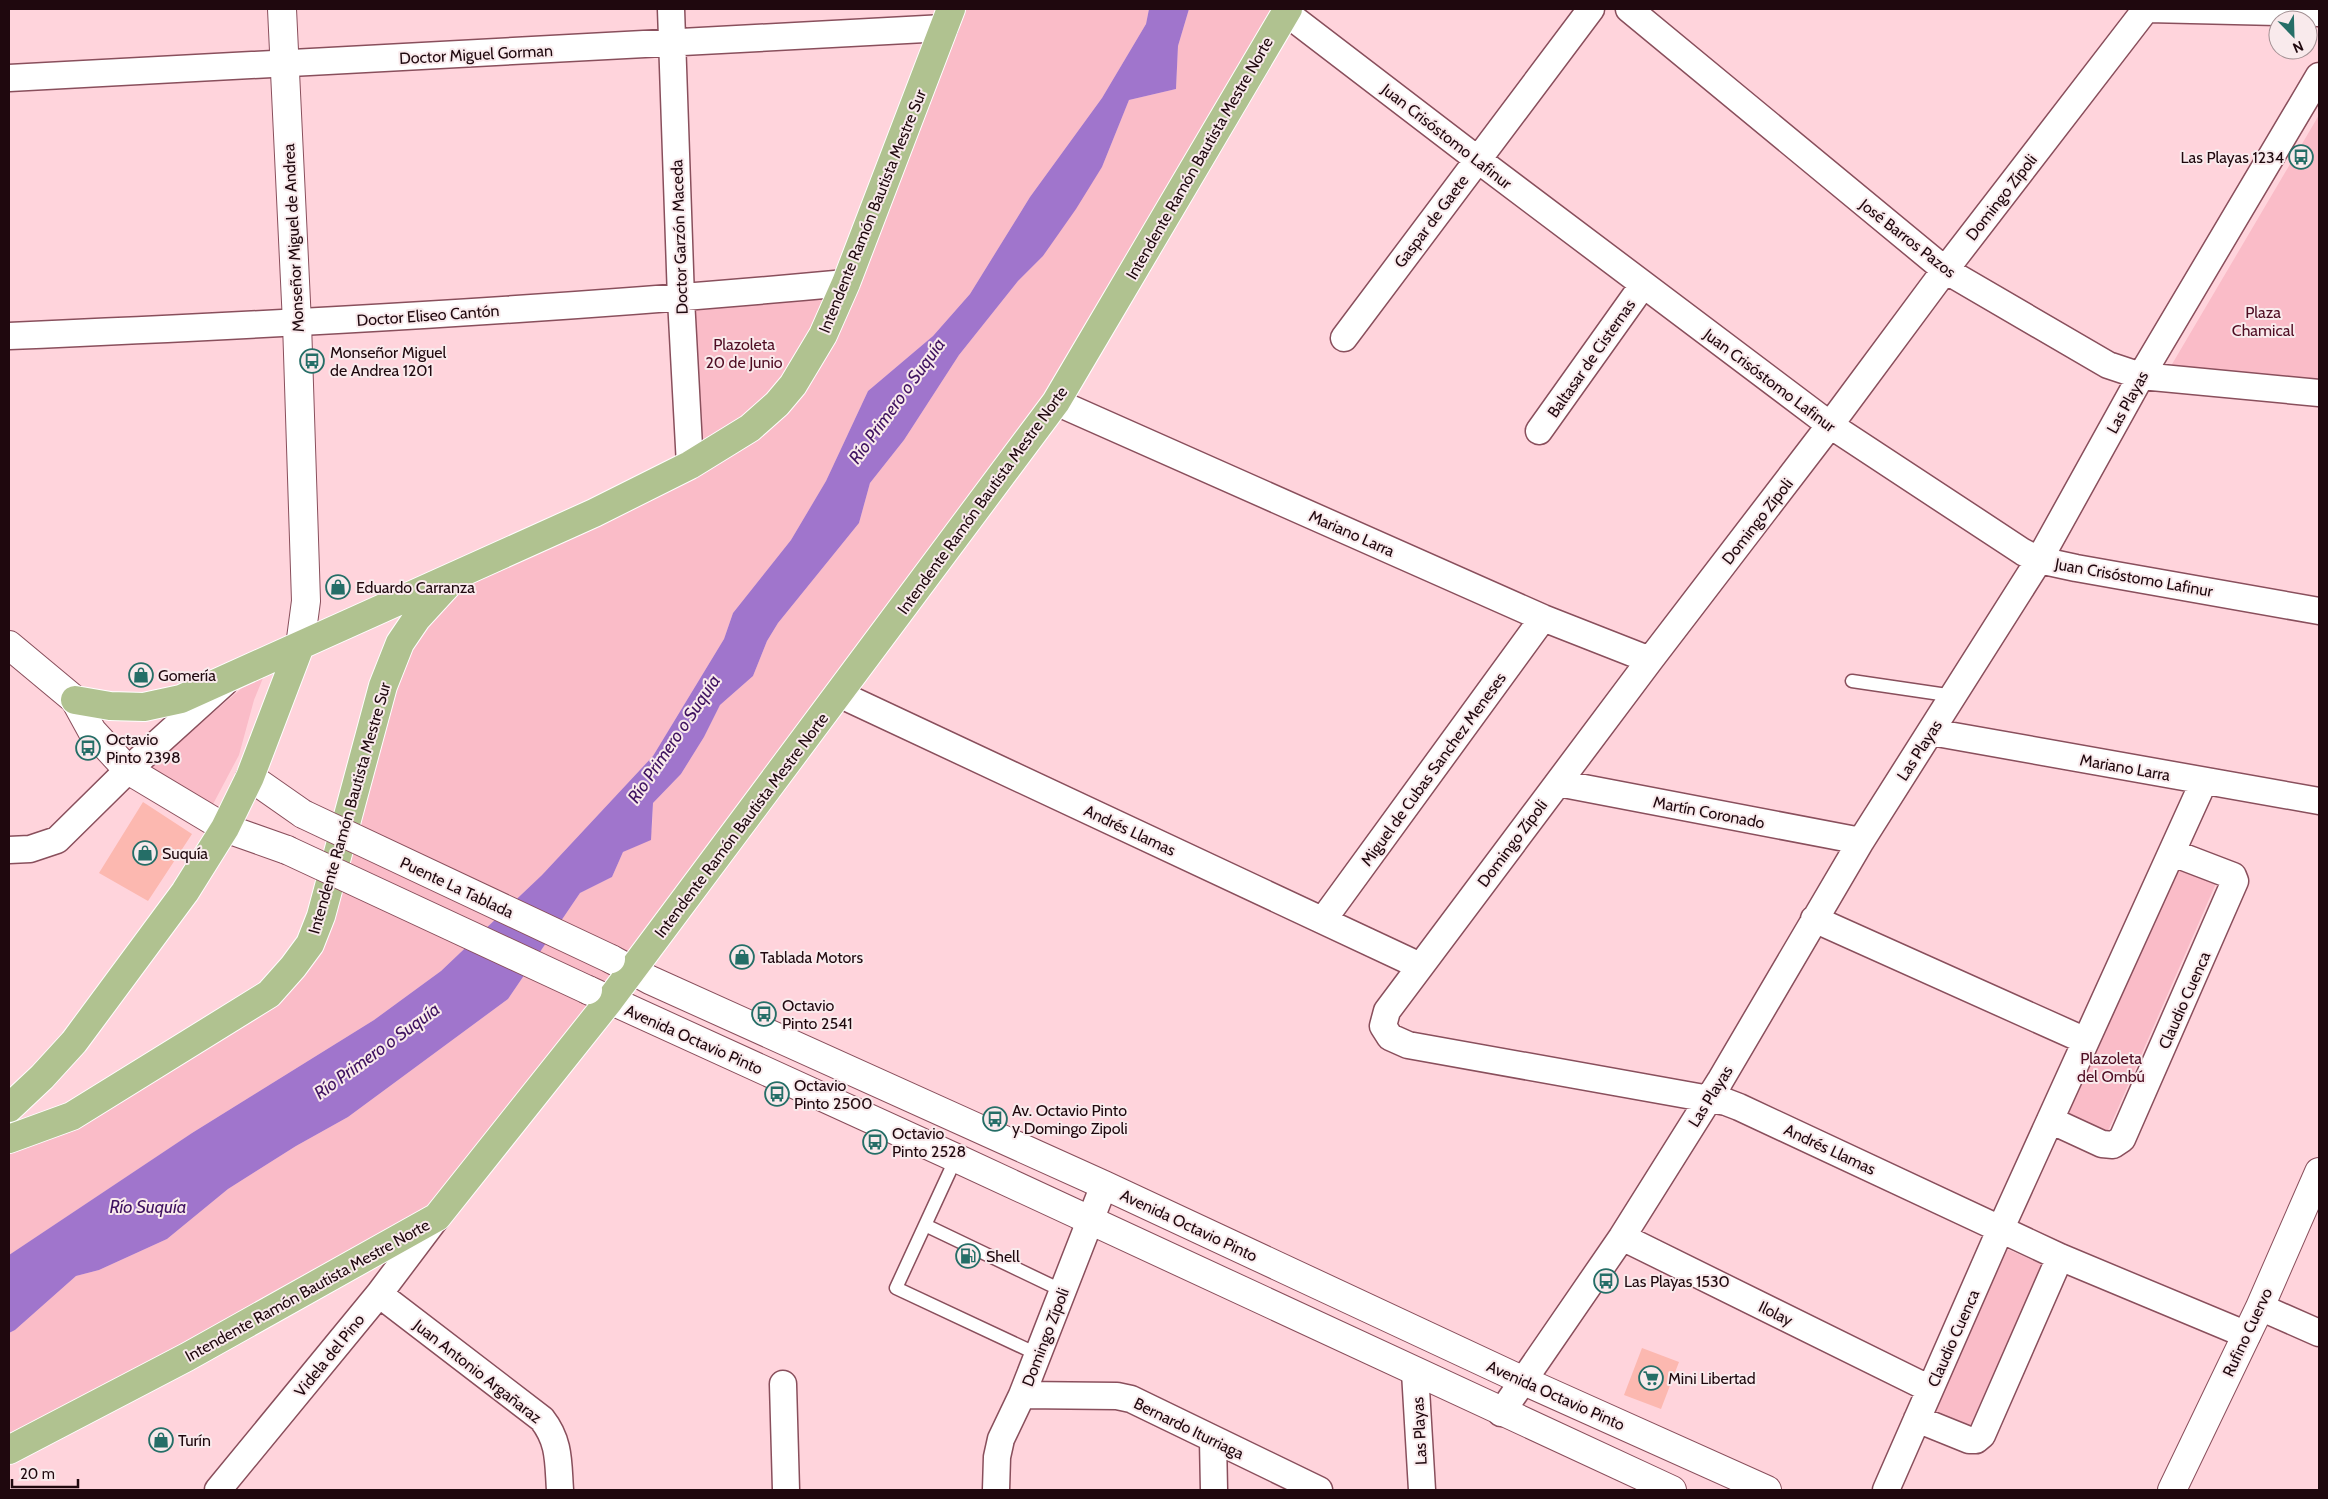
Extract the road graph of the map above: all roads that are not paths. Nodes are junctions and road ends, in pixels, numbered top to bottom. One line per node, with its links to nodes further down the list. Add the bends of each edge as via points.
1 (282, 9): 10 (main road, Monseñor Miguel de Andrea)
2 (671, 9): 9 (street, Doctor Garzón Maceda)
3 (1591, 9): 13 (street, Gaspar de Gaete)
4 (1629, 9): 14 (street, José Barros Pazos)
5 (2147, 9): 7 (street); 14 (street, Domingo Zípoli)
6 (1287, 10): 13 (street, Juan Crisóstomo Lafinur); 23 (main road, Intendente Ramón Bautista Mestre Norte)
7 (2319, 13)
8 (947, 19): 9 (street, Doctor Miguel Gorman); 15 (main road, Intendente Ramón Bautista Mestre Sur)
9 (672, 43): 10 (street, Doctor Miguel Gorman); 17 (street, Doctor Garzón Maceda)
10 (285, 65): 12 (street, Doctor Miguel Gorman); 18 (main road, Monseñor Miguel de Andrea)
11 (2319, 76): 21 (street, Las Playas)
12 (9, 78)
13 (1477, 160): 16 (street, Juan Crisóstomo Lafinur); 20 (street, Gaspar de Gaete)
14 (1945, 270): 21 (street, José Barros Pazos, via 2108,365); 24 (street, Domingo Zípoli)
15 (846, 283): 17 (street, Doctor Eliseo Cantón); 26 (main road, Intendente Ramón Bautista Mestre Sur, via 823,335 793,385 777,404 750,428)
16 (1643, 285): 24 (street, Juan Crisóstomo Lafinur); 25 (street, Baltasar de Cisternas)
17 (681, 299): 18 (street, Doctor Eliseo Cantón); 26 (street, Doctor Garzón Maceda)
18 (297, 323): 19 (street, Doctor Eliseo Cantón); 32 (main road, Monseñor Miguel de Andrea, via 306,611)
19 (9, 336)
20 (1344, 338)
21 (2141, 376): 22 (street, José Barros Pazos); 27 (street, Las Playas)
22 (2319, 393)
23 (1056, 402): 30 (street, Mariano Larra); 36 (main road, Intendente Ramón Bautista Mestre Norte)
24 (1830, 426): 27 (street, Juan Crisóstomo Lafinur); 33 (street, Domingo Zípoli)
25 (1539, 431)
26 (690, 465): 28 (main road, Intendente Ramón Bautista Mestre Sur, via 594,513)
27 (2039, 560): 29 (street, Juan Crisóstomo Lafinur); 37 (street, Las Playas)
28 (460, 572): 32 (main road, Intendente Ramón Bautista Mestre Sur); 59 (main road, Intendente Ramón Bautista Mestre Sur, via 420,614 400,643 383,686 321,916 310,944 293,967 269,994 72,1116)
29 (2319, 610)
30 (1543, 618): 33 (street, Mariano Larra); 50 (street, Miguel de Cubas Sanchez Meneses)
31 (9, 645): 38 (main road)
32 (300, 646): 34 (main road, Intendente Ramón Bautista Mestre Sur); 41 (main road)
33 (1650, 660): 43 (street, Domingo Zípoli)
34 (234, 673): 38 (main road, Intendente Ramón Bautista Mestre Sur, via 180,698 144,707); 40 (street)
35 (1852, 681): 37 (lane)
36 (839, 694): 50 (street, Andrés Llamas); 51 (main road, Intendente Ramón Bautista Mestre Norte)
37 (1954, 696): 39 (street, Las Playas)
38 (75, 700): 40 (main road, via 92,731)
39 (1931, 732): 42 (street, Mariano Larra); 46 (street, Las Playas)
40 (128, 770): 45 (main road); 47 (street, via 57,840 30,849)
41 (250, 777): 45 (main road); 51 (main road, Puente La Tablada, bridge, via 303,814)
42 (2204, 781): 44 (street, Mariano Larra); 48 (street, Claudio Cuenca)
43 (1558, 783): 46 (street, Martín Coronado); 52 (street, Domingo Zípoli)
44 (2319, 801)
45 (225, 828): 53 (main road, bridge, via 287,850); 57 (main road, via 185,892 74,1042)
46 (1861, 842): 49 (street, Las Playas)
47 (9, 850)
48 (2173, 853): 55 (street, Claudio Cuenca); 58 (street, Claudio Cuenca, via 2234,876 2236,881 2122,1139 2113,1145 2102,1144)
49 (1814, 919): 55 (street); 56 (street, Las Playas)
50 (1323, 920): 52 (street, Andrés Llamas)
51 (621, 965): 53 (main road, Intendente Ramón Bautista Mestre Norte); 62 (main road, Avenida Octavio Pinto)
52 (1420, 966): 54 (street, Domingo Zípoli, via 1387,1011 1383,1026)
53 (599, 995): 60 (main road, Avenida Octavio Pinto); 63 (main road, Intendente Ramón Bautista Mestre Norte)
54 (1390, 1037): 56 (street, Andrés Llamas, via 1408,1045)
55 (2086, 1041): 58 (street, Claudio Cuenca)
56 (1708, 1099): 66 (street, Andrés Llamas, via 1739,1107); 67 (street, Las Playas)
57 (9, 1108)
58 (2050, 1120): 66 (street, Claudio Cuenca)
59 (9, 1139)
60 (956, 1158): 64 (main road, Avenida Octavio Pinto); 65 (lane)
61 (2319, 1172): 71 (main road, Rufino Cuervo)
62 (1104, 1185): 64 (street, Domingo Zípoli); 76 (main road, Avenida Octavio Pinto)
63 (437, 1217): 70 (street, Videla del Pino); 83 (main road, Intendente Ramón Bautista Mestre Norte, via 187,1357)
64 (1091, 1221): 69 (street, Domingo Zípoli); 75 (main road, Avenida Octavio Pinto)
65 (925, 1225): 69 (lane); 74 (lane, via 896,1288)
66 (2001, 1228): 68 (street, Andrés Llamas); 78 (street, Claudio Cuenca)
67 (1622, 1237): 76 (street, Las Playas); 78 (street, Ilolay)
68 (2060, 1257): 73 (street, Andrés Llamas); 81 (street, via 1982,1435 1976,1440 1969,1440)
69 (1063, 1291): 74 (street, Domingo Zípoli)
70 (379, 1294): 84 (street, Videla del Pino); 85 (street, Juan Antonio Argañaraz, via 542,1418 556,1444)
71 (2260, 1307): 72 (street); 73 (main road, Rufino Cuervo)
72 (2319, 1333)
73 (2247, 1334): 94 (main road, Rufino Cuervo)
74 (1037, 1354): 79 (street, Domingo Zípoli)
75 (1415, 1372): 80 (main road, Avenida Octavio Pinto); 90 (street, Las Playas)
76 (1524, 1381): 80 (street, Las Playas); 92 (main road, Avenida Octavio Pinto)
77 (782, 1384): 86 (street)
78 (1930, 1389): 81 (street, Claudio Cuenca)
79 (1022, 1395): 82 (street, Bernardo Iturriaga, via 1131,1399); 87 (street, Domingo Zípoli, via 1001,1439)
80 (1501, 1413): 91 (main road, Avenida Octavio Pinto)
81 (1918, 1419): 93 (street, Claudio Cuenca)
82 (1213, 1440): 88 (street); 89 (street, Bernardo Iturriaga)
83 (9, 1450)
84 (218, 1490)
85 (560, 1490)
86 (786, 1490)
87 (996, 1490)
88 (1214, 1490)
89 (1320, 1490)
90 (1422, 1490)
91 (1672, 1490)
92 (1768, 1490)
93 (1886, 1490)
94 (2172, 1490)

